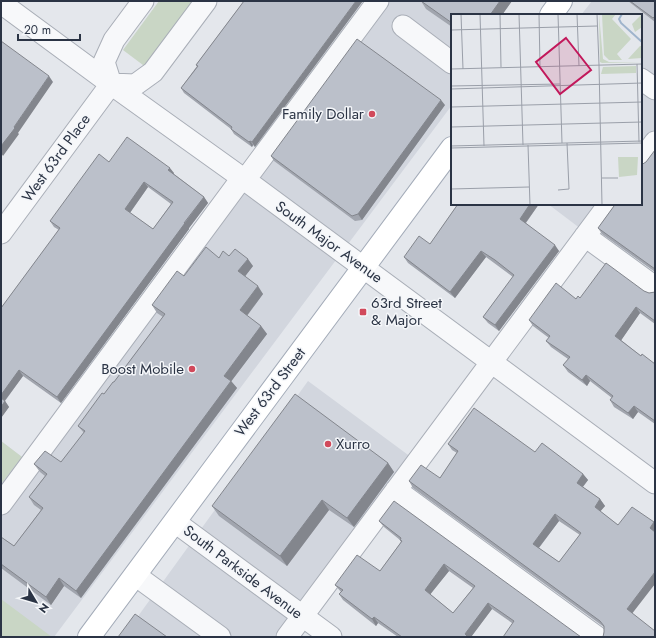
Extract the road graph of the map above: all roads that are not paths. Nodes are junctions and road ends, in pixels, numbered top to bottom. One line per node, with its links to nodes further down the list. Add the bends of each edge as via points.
1 (143, 1): 8 (street, via 114,40 104,62)
2 (206, 1): 8 (street, via 153,72 135,85)
3 (378, 1): 13 (street)
4 (1, 3): 8 (street, South Major Avenue)
5 (402, 26): 6 (street)
6 (451, 62)
7 (642, 80): 9 (street)
8 (111, 84): 13 (street, South Major Avenue); 15 (street, West 63rd Place)
9 (655, 89)
10 (655, 142): 12 (street)
11 (451, 149): 17 (main road, West 63rd Street)
12 (642, 160)
13 (243, 179): 17 (street, South Major Avenue); 22 (street)
14 (608, 205): 16 (street)
15 (1, 233)
16 (585, 236): 18 (street); 19 (street)
17 (363, 267): 19 (street, South Major Avenue); 23 (main road, West 63rd Street)
18 (655, 287)
19 (490, 363): 20 (street, South Major Avenue); 21 (street)
20 (655, 483)
21 (396, 490): 25 (street); 30 (street)
22 (1, 504)
23 (175, 522): 24 (main road, West 63rd Street); 25 (street, South Parkside Avenue)
24 (135, 575): 26 (main road, West 63rd Street); 27 (street)
25 (303, 616): 28 (street); 29 (street, South Parkside Avenue)
26 (89, 637)
27 (220, 637)
28 (287, 637)
29 (330, 637)
30 (597, 637)

